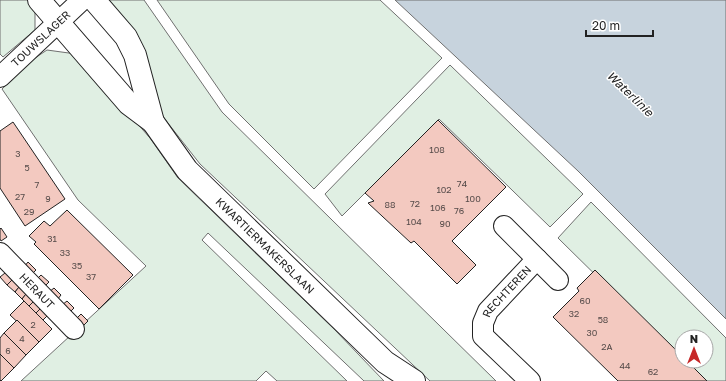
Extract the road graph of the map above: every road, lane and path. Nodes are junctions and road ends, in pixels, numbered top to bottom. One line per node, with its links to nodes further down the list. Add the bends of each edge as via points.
1 (39, 0): 4 (main road, KWARTIERMAKERSLAAN)
2 (82, 0): 4 (street, TOUWSLAGER)
3 (94, 0): 6 (main road, KWARTIERMAKERSLAAN, via 126,37 135,55)
4 (58, 22): 5 (street, TOUWSLAGER); 6 (main road, KWARTIERMAKERSLAAN, via 129,104)
5 (0, 77)
6 (154, 122): 12 (main road, KWARTIERMAKERSLAAN, via 187,170)
7 (504, 226): 9 (street, RECHTEREN)
8 (0, 253): 11 (street, HERAUT)
9 (537, 259): 10 (street, RECHTEREN); 15 (street, RECHTEREN, via 488,311 484,323 484,336)
10 (558, 280)
11 (74, 329)
12 (385, 362): 13 (main road, KWARTIERMAKERSLAAN); 14 (main road, KWARTIERMAKERSLAAN)
13 (397, 381)
14 (414, 381)
15 (530, 381)

